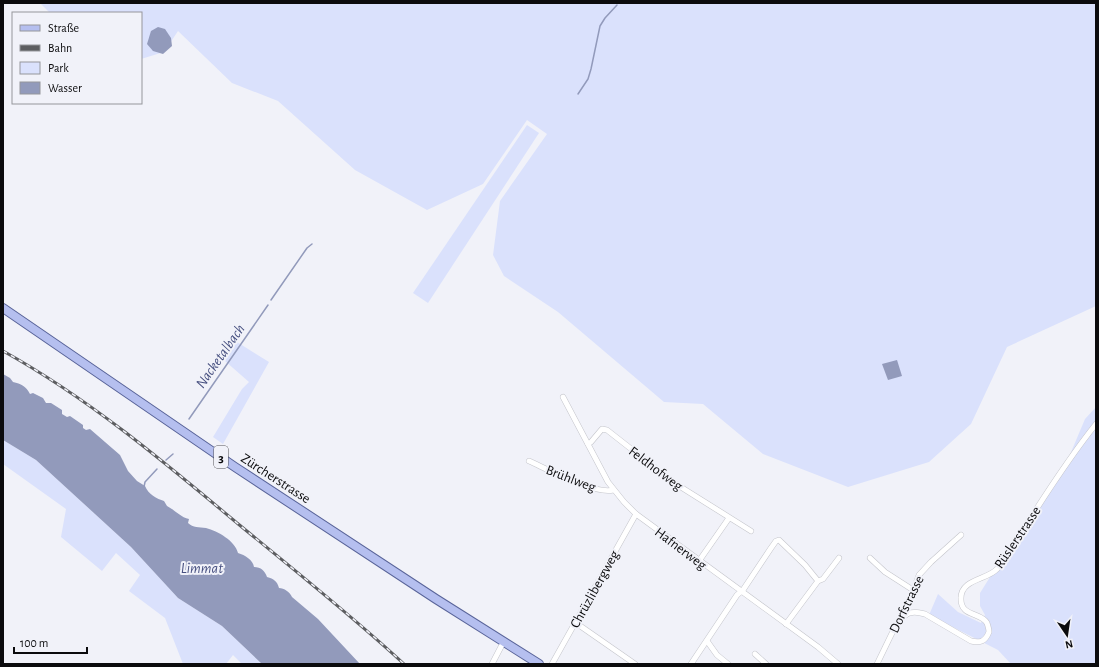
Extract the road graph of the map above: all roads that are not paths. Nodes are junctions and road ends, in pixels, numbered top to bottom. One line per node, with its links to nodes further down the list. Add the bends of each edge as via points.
1 (3, 308): 20 (main road, Zürcherstrasse / 3, via 235,466)
2 (563, 397): 4 (street, Hafnerweg)
3 (1096, 424): 17 (street, Rüslerstrasse, via 1057,477 996,570 966,586 961,594 965,609 984,619 988,624 989,632 983,641 971,641 925,614 917,612)
4 (588, 444): 6 (street, Hafnerweg); 8 (street, Feldhofweg, via 602,429 607,430 676,484)
5 (529, 461): 6 (street, Brühlweg, via 595,489)
6 (613, 490): 7 (street, Hafnerweg)
7 (636, 514): 13 (street, Hafnerweg); 18 (street, Chrüzlibergweg)
8 (729, 518): 9 (street, Feldhofweg); 13 (street)
9 (751, 532)
10 (961, 535): 15 (street, Dorfstrasse, via 919,575)
11 (839, 558): 14 (street, via 823,579)
12 (870, 558): 15 (street, via 884,572)
13 (699, 561): 16 (street, Hafnerweg)
14 (818, 581): 16 (street, via 779,540); 19 (street)
15 (913, 590): 17 (street, Dorfstrasse)
16 (741, 592): 19 (street, Hafnerweg); 21 (street)
17 (904, 616): 31 (street, Dorfstrasse, via 895,627)
18 (576, 623): 25 (street, Chrüzlibergweg); 26 (street)
19 (786, 624): 30 (street, Hafnerweg)
20 (504, 641): 23 (street); 24 (main road, Zürcherstrasse / 3)
21 (707, 641): 27 (street); 28 (street, via 717,655)
22 (755, 654): 29 (street)
23 (492, 664)
24 (539, 664)
25 (552, 664)
26 (635, 664)
27 (691, 664)
28 (728, 664)
29 (766, 664)
30 (838, 664)
31 (877, 664)

